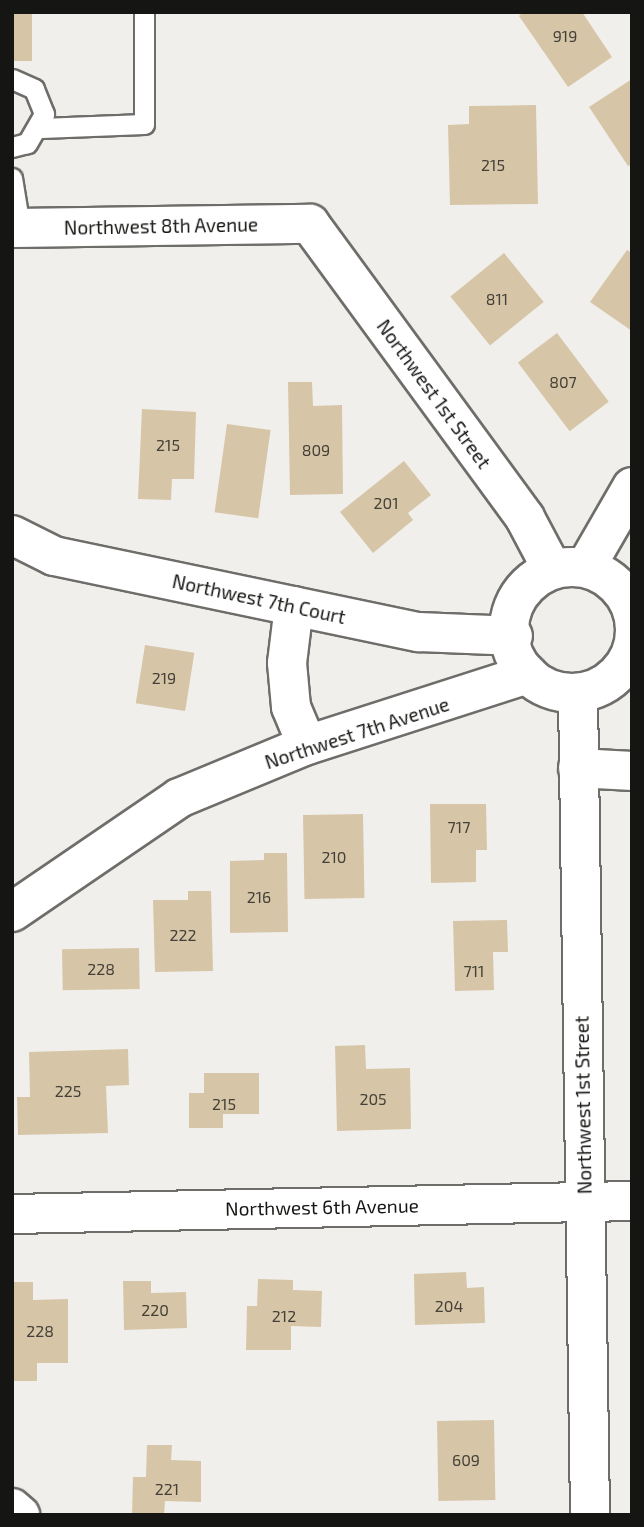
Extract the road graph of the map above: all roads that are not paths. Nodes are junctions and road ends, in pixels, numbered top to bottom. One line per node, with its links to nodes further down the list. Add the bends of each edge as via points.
1 (144, 12): 3 (lane, via 144,124)
2 (12, 79): 3 (lane, via 34,89 41,100)
3 (41, 128): 4 (lane, via 27,143)
4 (12, 148)
5 (12, 178): 7 (lane)
6 (310, 224): 7 (street, Northwest 8th Avenue); 10 (street, Northwest 1st Street, via 525,517)
7 (16, 228)
8 (632, 487): 10 (street)
9 (12, 535): 11 (street, Northwest 7th Court, via 54,556)
10 (569, 567): 12 (street, via 521,597); 14 (street, via 621,591 631,620 631,641 611,681)
11 (294, 606): 12 (street, Northwest 7th Court, via 419,632); 15 (street, via 287,663 291,707)
12 (513, 636): 13 (street)
13 (528, 674): 14 (street, via 550,692); 15 (street, Northwest 7th Avenue)
14 (579, 695): 16 (street, Northwest 1st Street)
15 (307, 745): 18 (street, Northwest 7th Avenue, via 179,798)
16 (578, 768): 17 (street); 20 (street, Northwest 1st Street)
17 (632, 771)
18 (12, 912)
19 (632, 1201): 20 (street, Northwest 6th Avenue)
20 (584, 1202): 21 (street, Northwest 6th Avenue); 24 (street, Northwest 1st Street)
21 (12, 1214)
22 (12, 1508): 23 (street)
23 (20, 1515)
24 (590, 1515)

